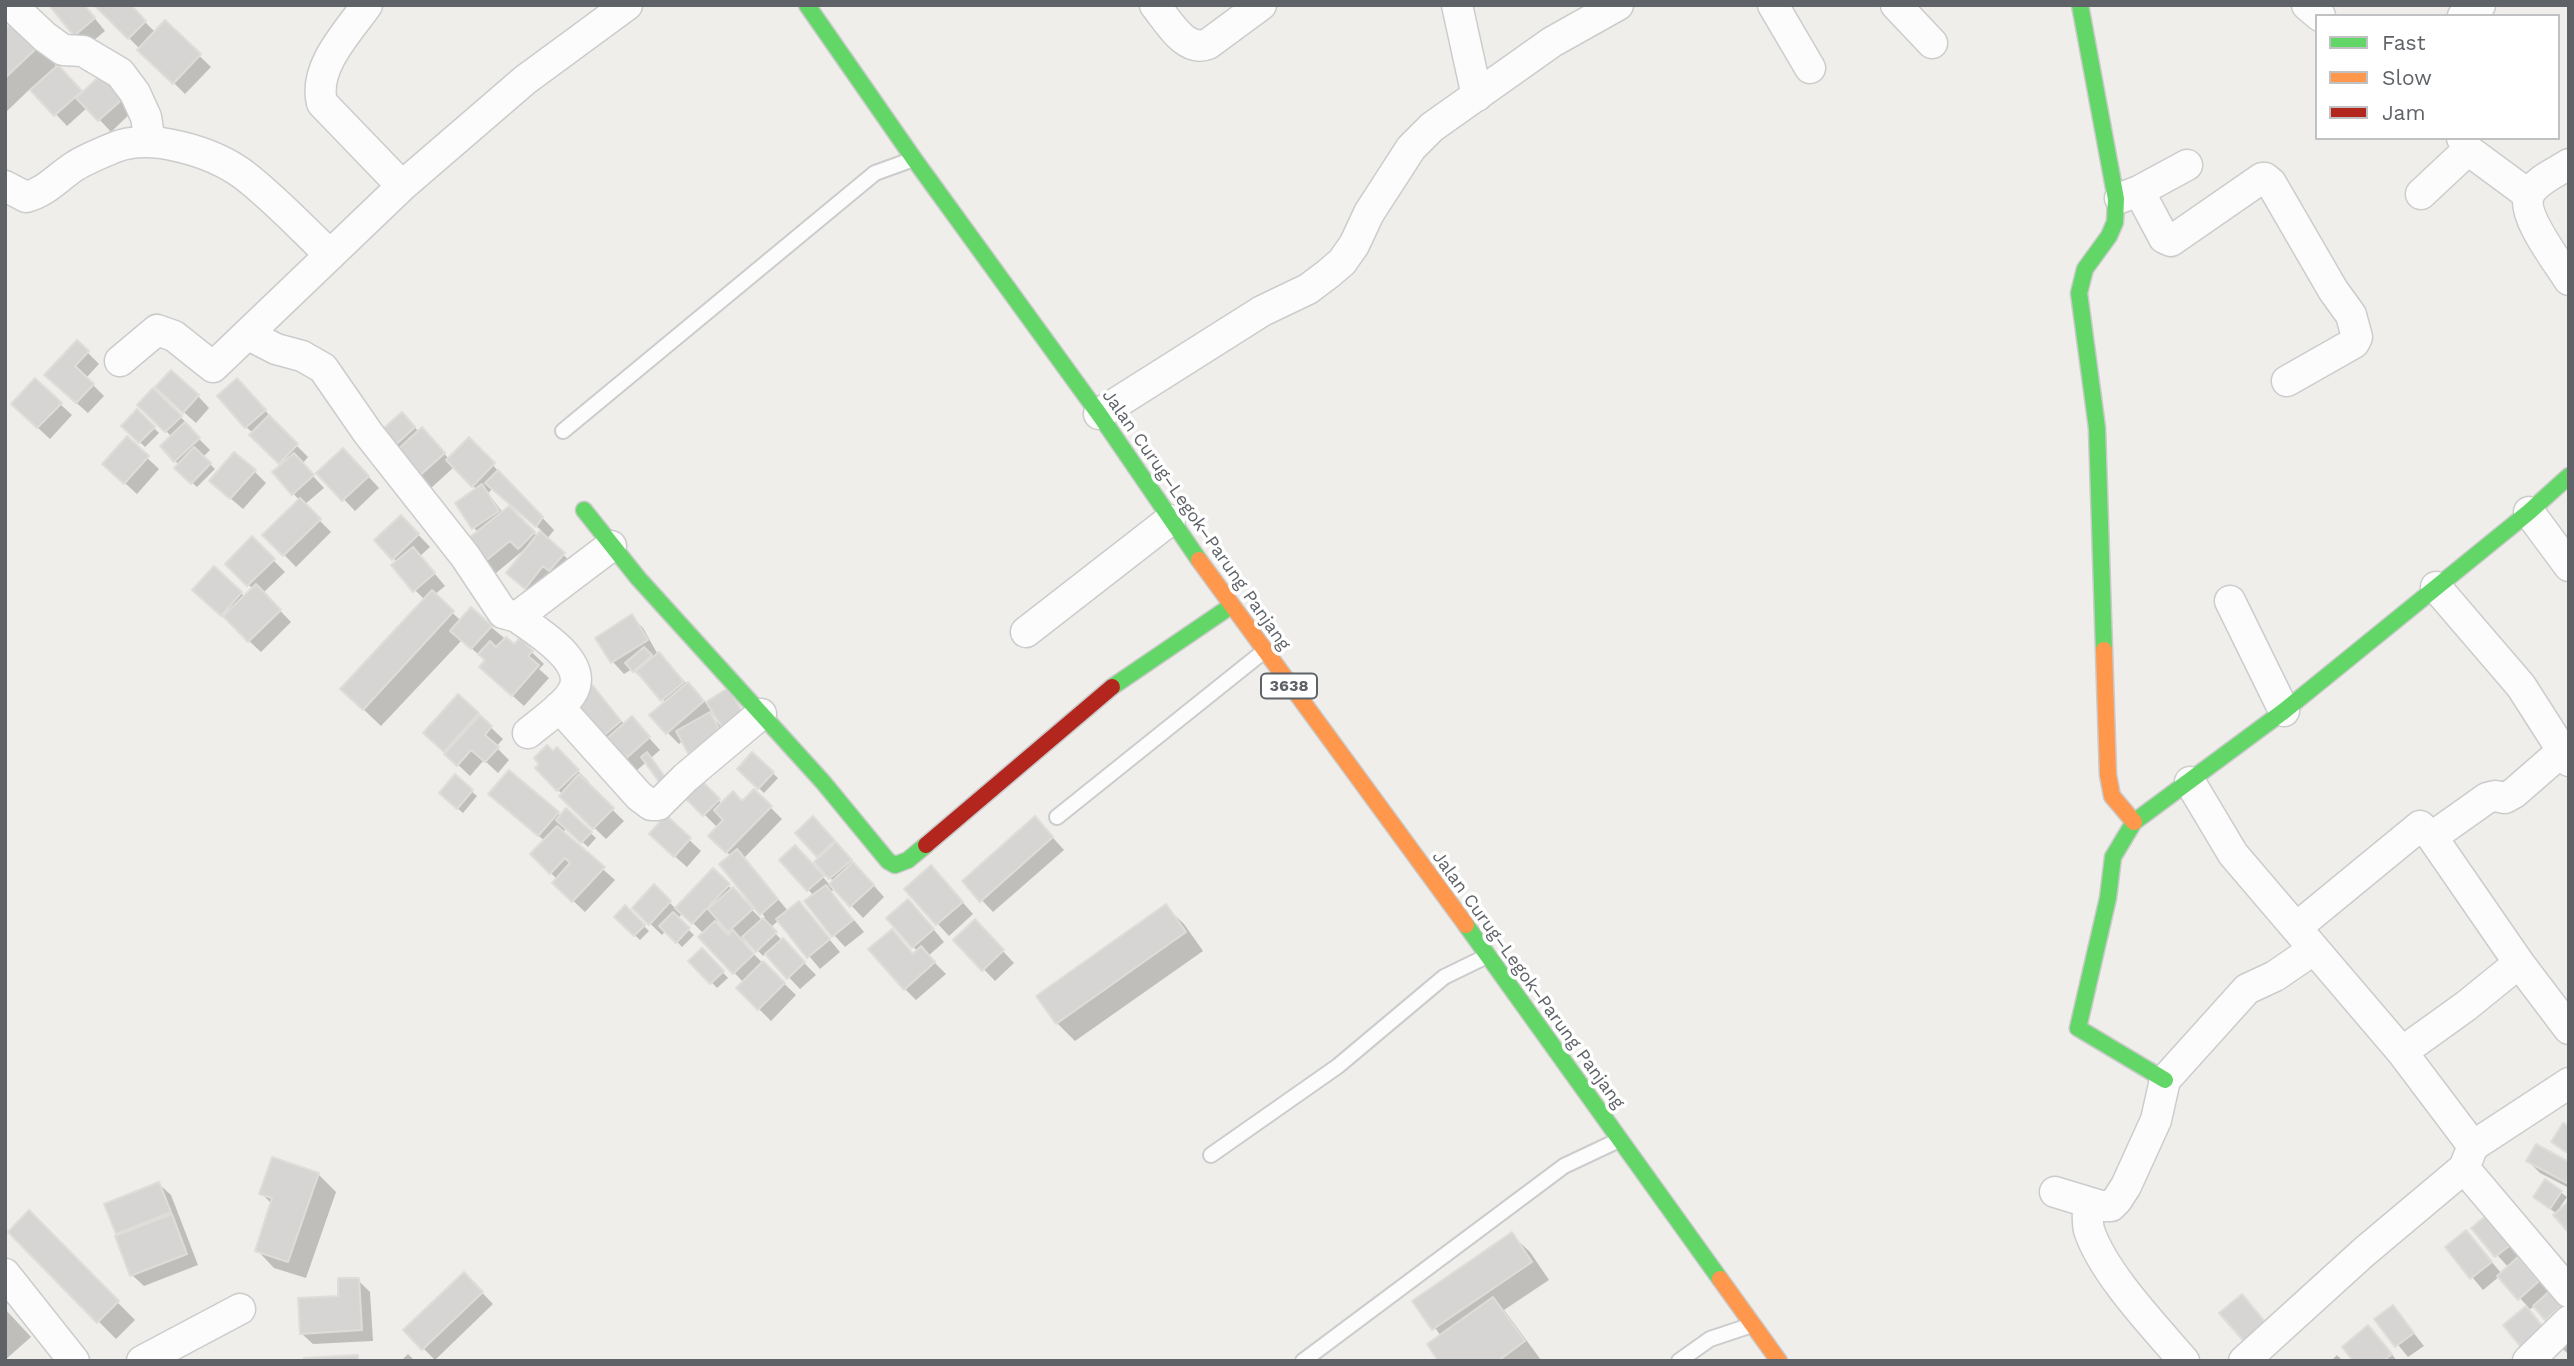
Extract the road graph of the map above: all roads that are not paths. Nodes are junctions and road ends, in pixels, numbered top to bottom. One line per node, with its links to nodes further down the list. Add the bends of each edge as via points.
1 (11, 5): 12 (street); 16 (street, via 64,50 83,51 120,74 146,117)
2 (366, 5): 22 (street, via 335,50 319,92 322,103)
3 (626, 5): 22 (street, via 525,80)
4 (807, 5): 18 (street, Jalan Curug–Legok–Parung Panjang / 3638)
5 (1154, 5): 6 (street, via 1189,45 1199,47)
6 (1261, 5)
7 (1457, 5): 15 (street)
8 (1618, 5): 15 (street, via 1552,42)
9 (1773, 5): 14 (street)
10 (1896, 5): 13 (street)
11 (2080, 5): 24 (street)
12 (5, 12)
13 (1932, 43)
14 (1810, 68)
15 (1478, 96): 31 (street, via 1432,127 1411,148 1368,213 1354,245 1328,274)
16 (150, 142): 21 (street, via 117,146 76,165 37,194 26,197); 26 (street, via 167,143 242,173)
17 (2465, 144): 23 (street); 25 (street)
18 (914, 159): 31 (street, Jalan Curug–Legok–Parung Panjang / 3638); 32 (lane, via 874,173)
19 (2569, 164): 25 (street)
20 (2187, 165): 24 (street)
21 (5, 186)
22 (402, 186): 26 (street)
23 (2421, 194)
24 (2128, 195): 30 (street, via 2171,241 2262,178 2271,183 2351,316 2357,337); 52 (street, via 2109,236 2085,269 2079,293 2098,428 2108,775 2112,796)
25 (2529, 195): 27 (street, via 2532,220)
26 (330, 255): 28 (street)
27 (2569, 280)
28 (248, 335): 29 (street, via 214,367 174,335 157,330); 42 (street, via 323,368 503,613)
29 (120, 361)
30 (2287, 381)
31 (1099, 414): 36 (street, Jalan Curug–Legok–Parung Panjang / 3638)
32 (564, 431)
33 (2569, 476): 35 (street)
34 (584, 510): 37 (street)
35 (2529, 512): 38 (street); 39 (street)
36 (1170, 520): 41 (street, Jalan Curug–Legok–Parung Panjang / 3638); 43 (street)
37 (611, 546): 42 (street); 47 (street)
38 (2569, 566)
39 (2436, 587): 46 (street); 49 (street, via 2521,686)
40 (2230, 601): 46 (street)
41 (1231, 606): 44 (street, Jalan Curug–Legok–Parung Panjang / 3638); 47 (street, via 1113,686 908,860 895,865)
42 (517, 617): 45 (street, via 548,638 569,660 575,687)
43 (1026, 632)
44 (1264, 651): 51 (lane); 55 (street, Jalan Curug–Legok–Parung Panjang / 3638)
45 (559, 707): 47 (street, via 651,805 658,805); 48 (street)
46 (2284, 711): 50 (street)
47 (761, 714)
48 (528, 733)
49 (2565, 757): 53 (street, via 2505,798 2487,798)
50 (2190, 782): 52 (street); 54 (street, via 2233,854)
51 (1057, 817)
52 (2134, 821): 59 (street, via 2113,857 2078,1028)
53 (2432, 837): 54 (street, via 2420,826); 56 (street)
54 (2305, 938): 58 (street); 59 (street, via 2275,976 2246,989)
55 (1488, 955): 61 (street, Jalan Curug–Legok–Parung Panjang / 3638); 62 (lane, via 1444,977 1338,1066)
56 (2519, 963): 57 (street); 58 (street)
57 (2565, 1017)
58 (2402, 1052): 63 (street)
59 (2165, 1080): 65 (street, via 2156,1120 2118,1200 2111,1206)
60 (2569, 1083): 63 (street)
61 (1620, 1139): 70 (street, Jalan Curug–Legok–Parung Panjang / 3638); 73 (lane, via 1564,1166)
62 (1211, 1154)
63 (2469, 1157): 67 (street); 77 (street)
64 (2055, 1192): 65 (street)
65 (2088, 1203): 76 (street, via 2088,1228 2098,1249 2125,1291)
66 (5, 1274): 71 (street)
67 (2569, 1292)
68 (240, 1309): 72 (street)
69 (2569, 1321): 78 (street)
70 (1753, 1325): 74 (lane, via 1710,1339); 75 (street, Jalan Curug–Legok–Parung Panjang / 3638)
71 (74, 1361)
72 (142, 1361)
73 (1303, 1361)
74 (1679, 1361)
75 (1779, 1361)
76 (2184, 1361)
77 (2244, 1361)
78 (2528, 1361)

